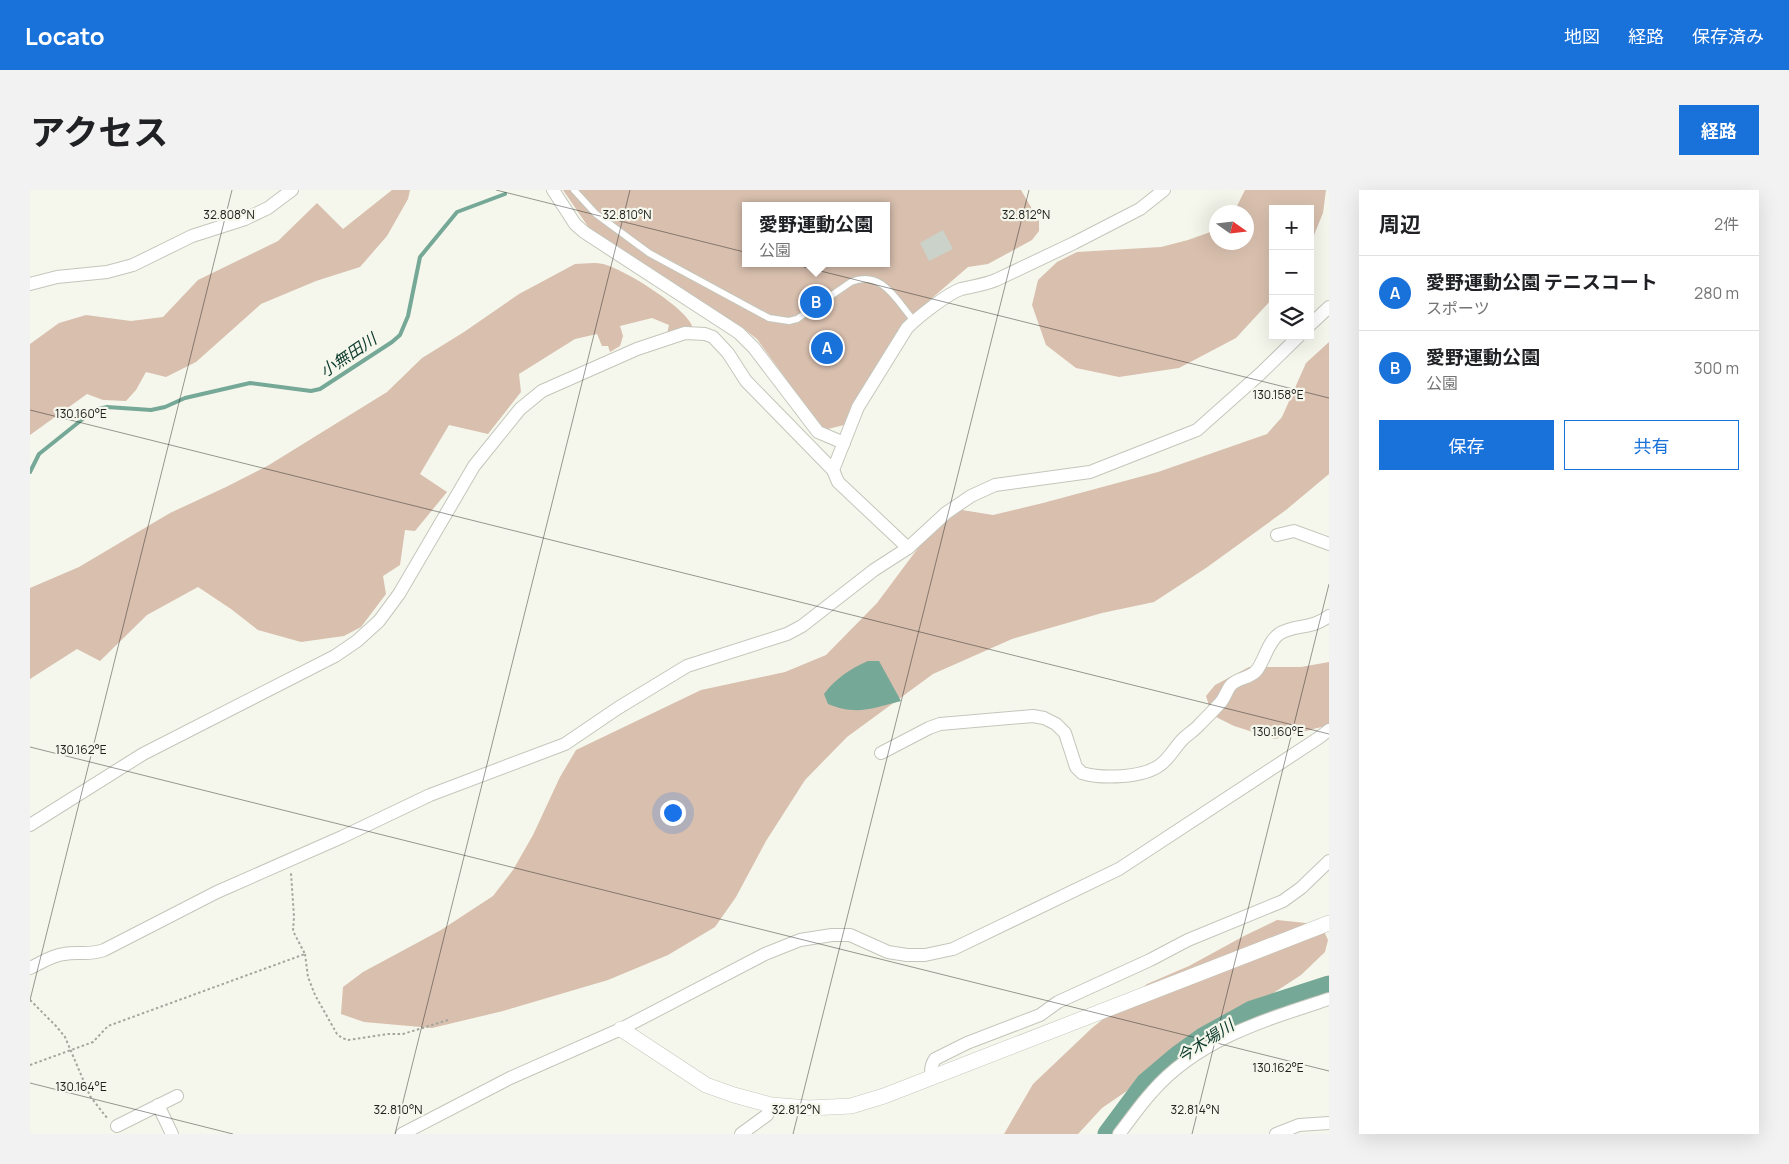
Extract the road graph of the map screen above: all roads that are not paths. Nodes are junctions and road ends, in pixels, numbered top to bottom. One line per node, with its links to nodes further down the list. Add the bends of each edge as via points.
1 (292, 190): 5 (street, via 268,208 245,219 192,236 134,265)
2 (553, 190): 10 (street, via 574,224 584,232 739,333 818,432)
3 (574, 190): 7 (lane, via 596,214 649,253 769,318 797,319 851,282 868,278 882,283)
4 (1164, 190): 7 (street, via 1140,209 1074,244 984,285 951,294)
5 (30, 284)
6 (1329, 307): 8 (street)
7 (914, 321): 10 (street, via 858,407)
8 (1314, 322)
9 (1295, 340): 14 (street, via 1197,430 1090,472 995,485 946,513)
10 (844, 443): 11 (street)
11 (833, 470): 14 (street, via 838,482); 19 (street, via 746,381 721,345 705,334 685,333 645,346 551,387 520,409 474,466 399,594 379,621 357,641 335,656 143,754)
12 (1277, 535): 13 (street, via 1294,531)
13 (1329, 544)
14 (908, 548): 22 (street, via 802,626 787,634 687,666 565,744 430,795 216,892 104,950 92,954 65,953)
15 (1329, 616): 18 (street, via 1320,623 1279,634 1258,669 1232,685 1222,701 1163,764 1144,773 1114,776 1082,773 1076,767 1061,728 1051,720 1034,716 940,724)
16 (1329, 730): 17 (street)
17 (1323, 739): 24 (street, via 1119,869 953,949 907,955 888,952 850,935 800,940 765,954)
18 (881, 753)
19 (30, 826)
20 (1329, 861): 25 (street, via 1282,901 1188,940 1058,1002 1040,1015 967,1043 935,1060 930,1072)
21 (1329, 922): 25 (street)
22 (30, 968)
23 (1329, 1000): 34 (street, via 1264,1020 1206,1047 1152,1091)
24 (621, 1029): 27 (street, via 706,1085); 32 (street, via 510,1078)
25 (932, 1077): 27 (street, via 851,1106 809,1108)
26 (177, 1096): 28 (street)
27 (771, 1104): 33 (street, via 767,1115)
28 (158, 1106): 30 (street); 31 (street)
29 (1329, 1123): 35 (street, via 1299,1125)
30 (113, 1124)
31 (172, 1134)
32 (402, 1134)
33 (741, 1134)
34 (1119, 1134)
35 (1276, 1134)

